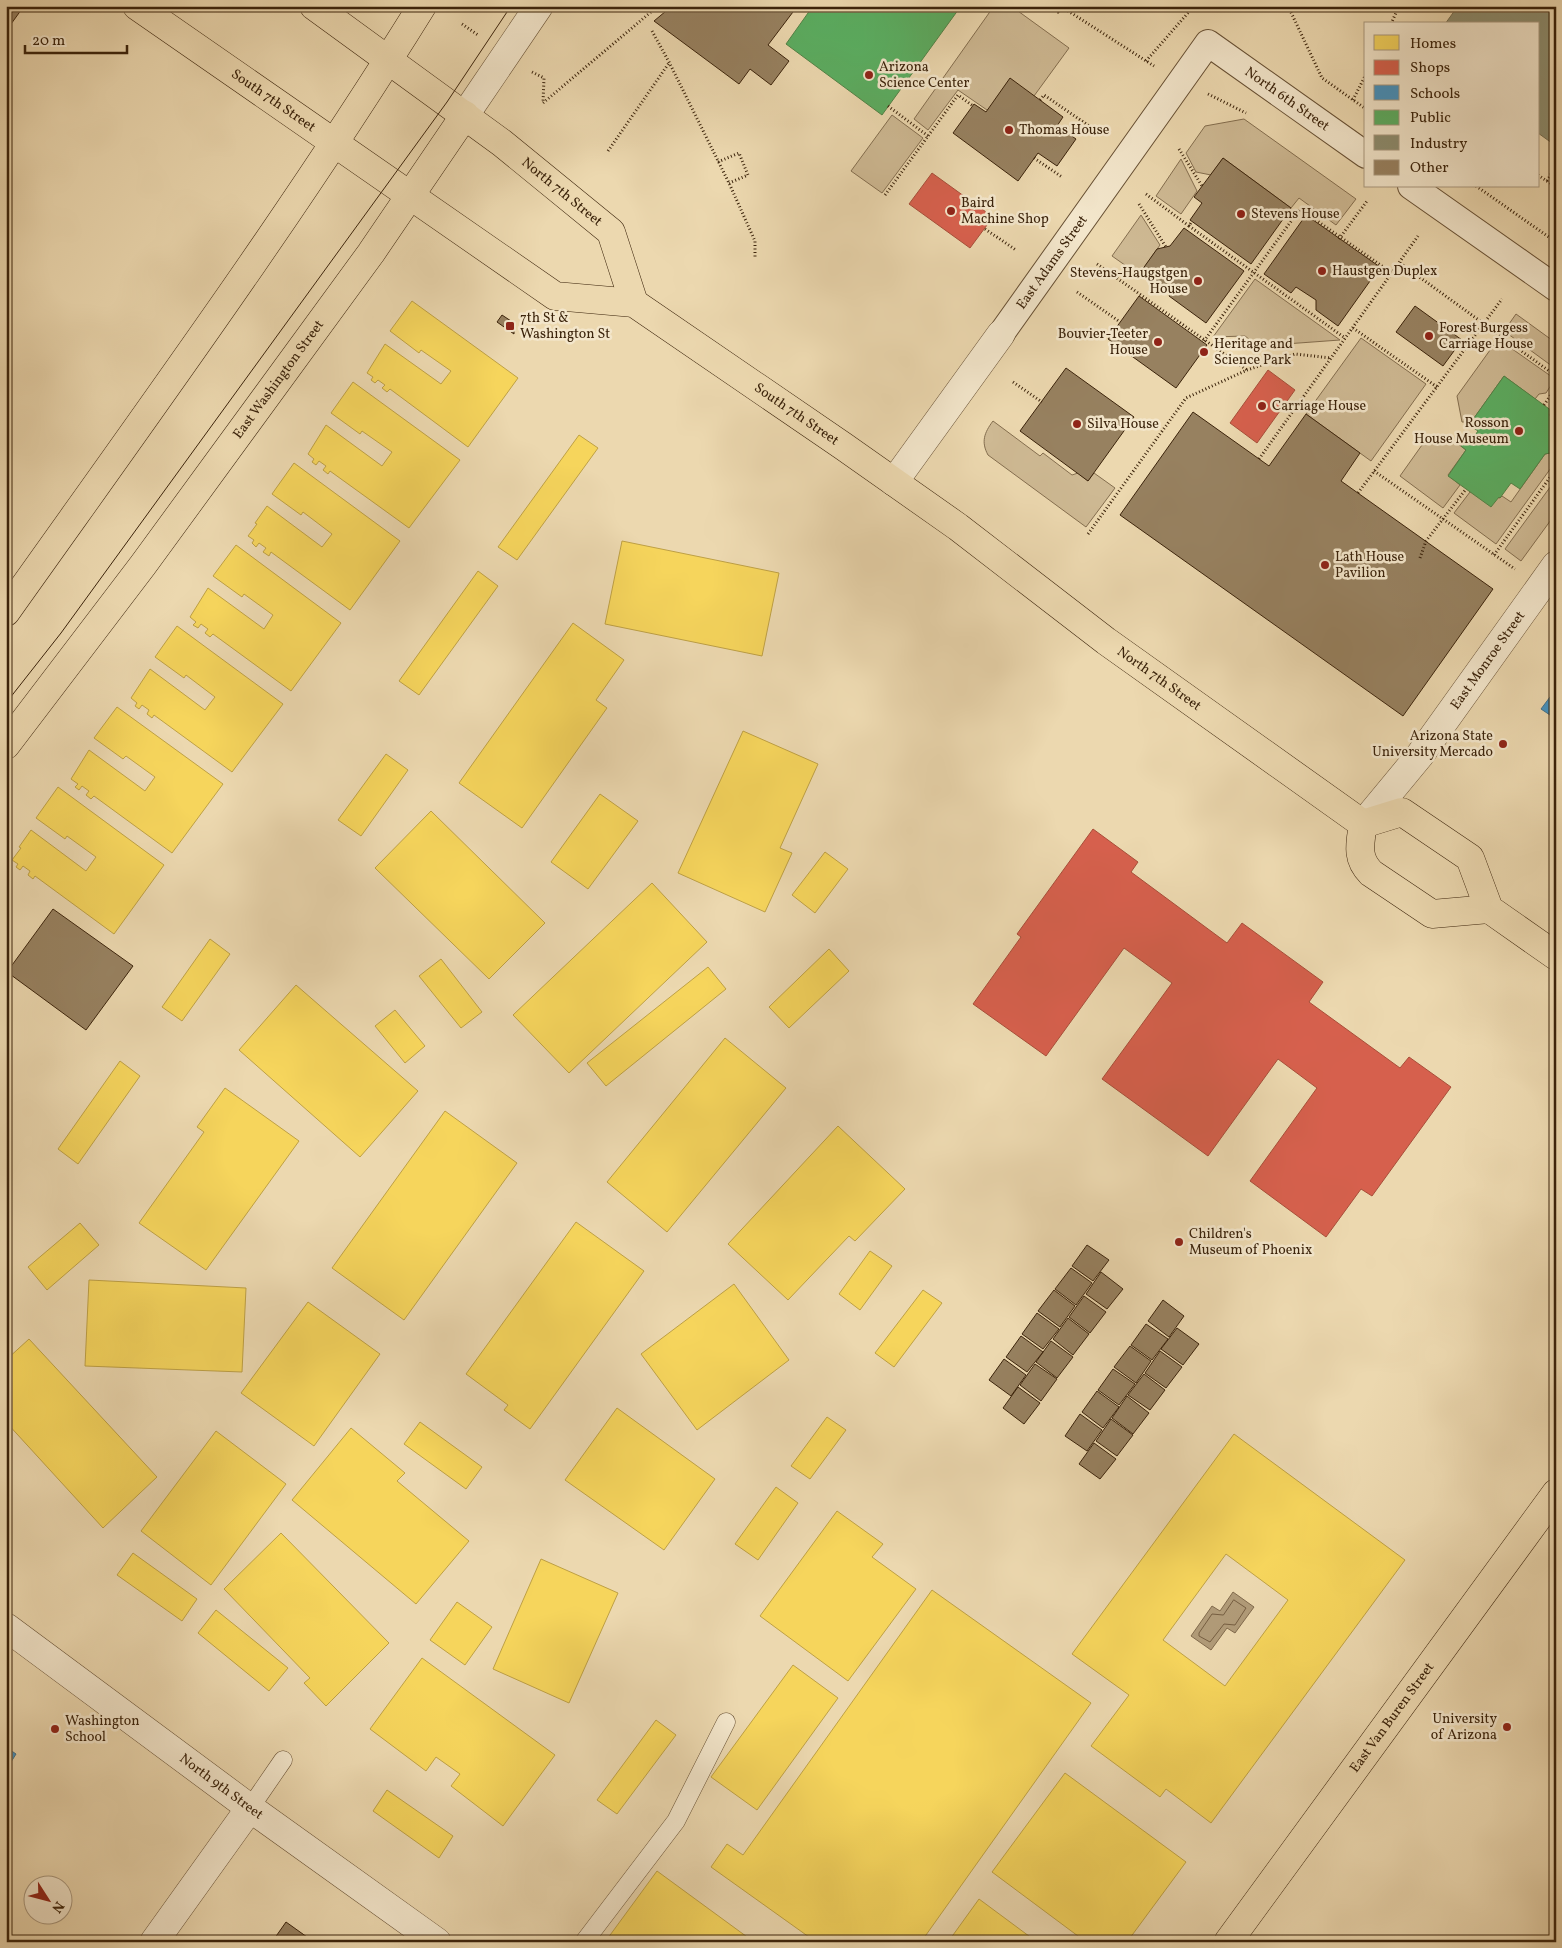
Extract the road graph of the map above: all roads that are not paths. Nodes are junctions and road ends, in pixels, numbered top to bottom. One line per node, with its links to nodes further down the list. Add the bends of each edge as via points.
1 (137, 6): 8 (main road, South 7th Street)
2 (314, 6): 6 (main road)
3 (422, 6): 6 (main road)
4 (539, 6): 7 (street, East Washington Street)
5 (1208, 43): 9 (street, North 6th Street); 14 (street, East Adams Street)
6 (389, 60): 7 (main road); 8 (main road)
7 (465, 115): 11 (main road, East Washington Street); 13 (main road, North 7th Street, via 611,232)
8 (335, 142): 11 (main road, South 7th Street); 18 (main road)
9 (1364, 153)
10 (1414, 188): 12 (street)
11 (410, 195): 13 (main road, via 555,296); 19 (main road, East Washington Street, via 143,565)
12 (1556, 288)
13 (634, 303): 15 (main road, South 7th Street)
14 (1001, 334): 15 (street, East Adams Street)
15 (894, 482): 16 (main road, South 7th Street)
16 (958, 528): 20 (main road, North 7th Street, via 1106,641)
17 (1556, 565): 20 (street, East Monroe Street, via 1420,754)
18 (6, 612)
19 (6, 745)
20 (1363, 824): 21 (main road, via 1402,812 1470,858); 21 (main road, via 1360,847 1363,865 1424,909 1432,914)
21 (1489, 909): 22 (main road)
22 (1556, 956)
23 (1556, 1493): 31 (main road, East Van Buren Street)
24 (6, 1627): 27 (street, North 9th Street)
25 (726, 1722): 30 (lane, via 676,1821)
26 (283, 1760): 27 (lane)
27 (250, 1808): 28 (street); 29 (street, North 9th Street)
28 (154, 1942)
29 (437, 1942)
30 (584, 1942)
31 (1228, 1942)

